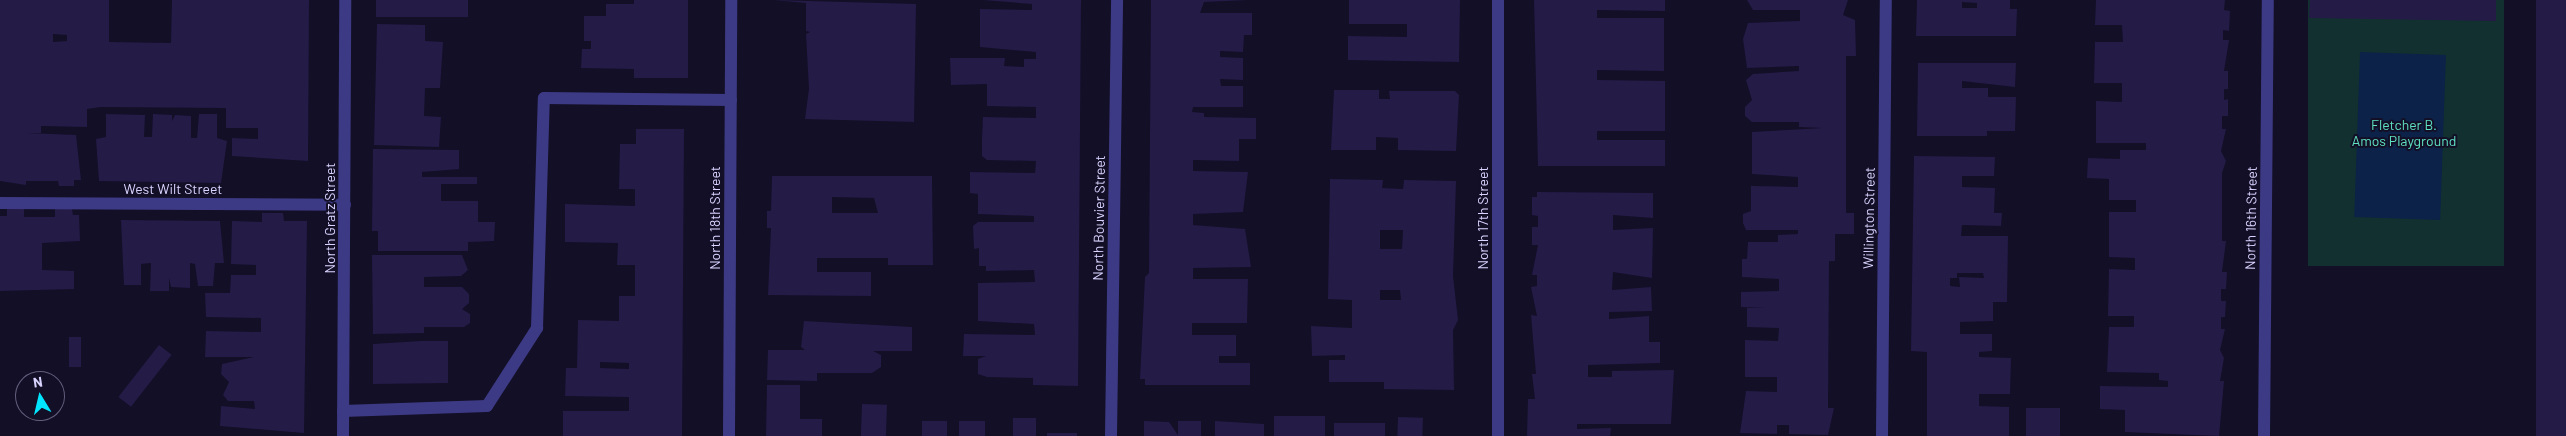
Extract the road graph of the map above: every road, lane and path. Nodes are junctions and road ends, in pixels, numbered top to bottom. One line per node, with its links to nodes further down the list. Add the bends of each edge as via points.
1 (345, 0): 9 (street, North Gratz Street)
2 (731, 0): 7 (street, North 18th Street)
3 (1117, 0): 13 (street, North Bouvier Street)
4 (1498, 0): 14 (street, North 17th Street)
5 (1886, 0): 15 (street, Willington Street)
6 (2268, 0): 16 (street, North 16th Street)
7 (731, 100): 10 (street, via 544,98 537,328 527,344 487,406); 12 (street, North 18th Street)
8 (0, 203): 9 (street, West Wilt Street)
9 (345, 205): 10 (street, North Gratz Street)
10 (343, 411): 11 (street, North Gratz Street)
11 (343, 436)
12 (729, 436)
13 (1111, 436)
14 (1498, 436)
15 (1882, 436)
16 (2264, 436)

